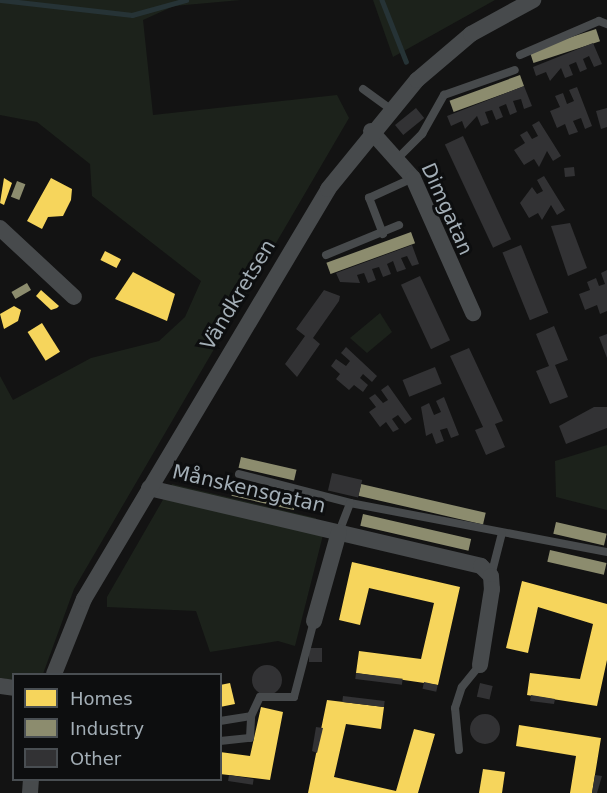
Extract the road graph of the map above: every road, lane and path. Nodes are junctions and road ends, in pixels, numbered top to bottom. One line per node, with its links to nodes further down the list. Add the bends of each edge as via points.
1 (533, 0): 6 (street, Vändkretsen, via 471,34)
2 (607, 24): 3 (lane, via 599,21)
3 (520, 56)
4 (515, 70): 8 (lane, via 444,95 422,134)
5 (363, 89): 6 (lane)
6 (391, 109): 7 (street, Vändkretsen)
7 (370, 131): 8 (street, Dimgatan); 17 (street, Vändkretsen, via 328,189)
8 (399, 157): 9 (street, Dimgatan)
9 (413, 178): 12 (lane, via 369,198); 15 (street, Dimgatan)
10 (399, 225): 12 (lane)
11 (0, 228): 14 (street)
12 (383, 234): 13 (lane)
13 (326, 255)
14 (74, 297)
15 (473, 313)
16 (239, 474): 18 (lane)
17 (149, 488): 19 (street, Månskensgatan); 25 (street, Vändkretsen, via 84,599)
18 (350, 503): 19 (lane); 20 (lane)
19 (339, 532): 22 (street, Månskensgatan, via 481,566); 23 (street, Månskensgatan)
20 (502, 533): 21 (lane); 22 (lane)
21 (607, 552)
22 (491, 576): 24 (street)
23 (314, 621): 26 (lane, via 294,697 260,697)
24 (480, 665): 29 (lane, via 462,687 455,708)
25 (55, 673)
26 (251, 716): 27 (lane); 28 (lane, via 250,738)
27 (222, 721)
28 (222, 741)
29 (459, 750)

